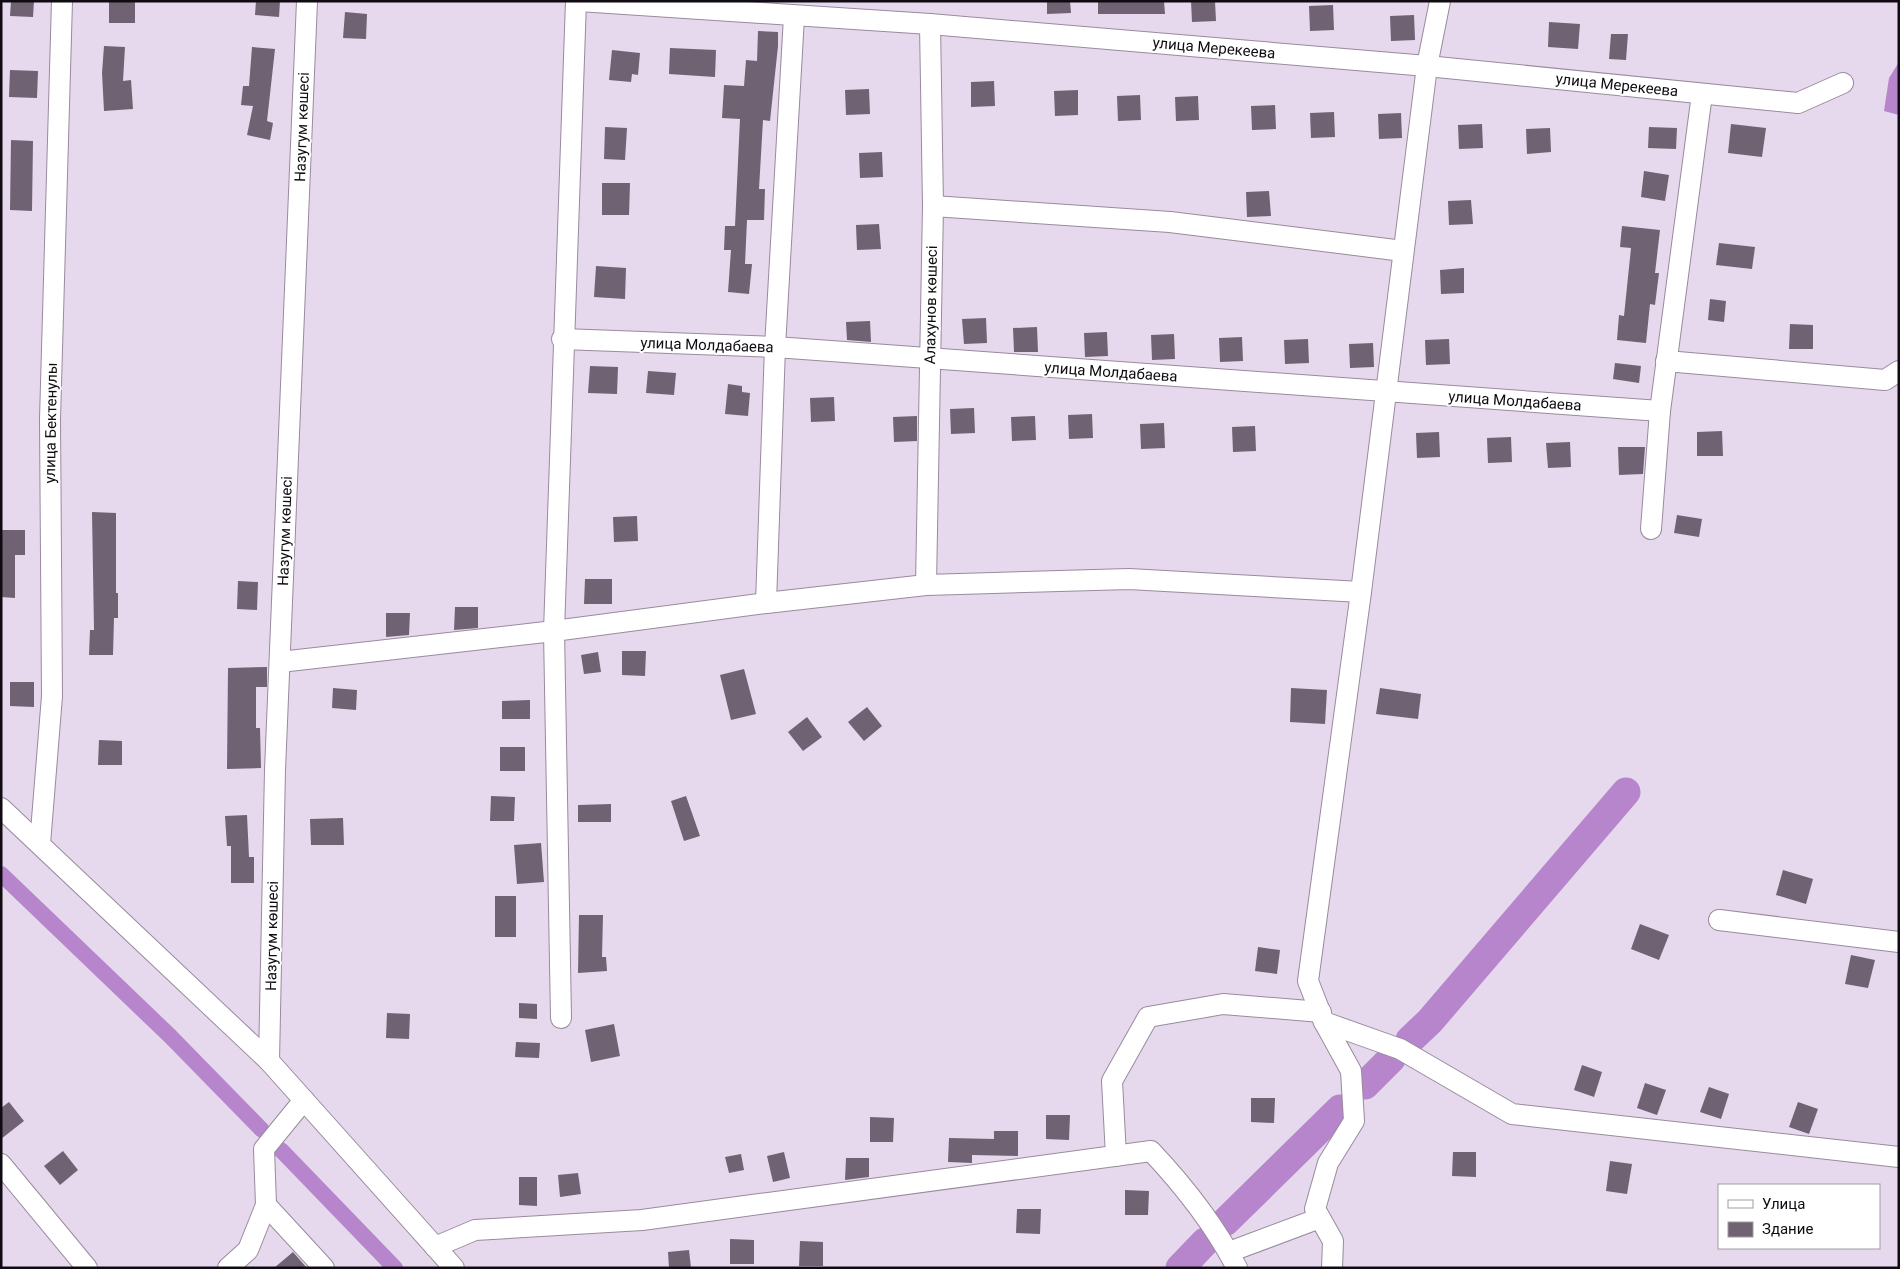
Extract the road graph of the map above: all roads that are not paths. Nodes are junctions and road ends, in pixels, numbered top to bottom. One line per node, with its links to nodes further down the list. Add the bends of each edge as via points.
1 (62, 1): 26 (street, улица Бектенулы, via 50,419 52,696)
2 (307, 1): 24 (street, Назугум көшесі)
3 (577, 1): 5 (street, улица Мерекеева); 12 (street)
4 (1440, 1): 7 (street)
5 (794, 17): 6 (street, улица Мерекеева); 13 (street)
6 (930, 24): 7 (street, улица Мерекеева); 10 (street, Алахунов көшесі)
7 (1427, 66): 9 (street, улица Мерекеева); 11 (street)
8 (1844, 83): 9 (street, улица Мерекеева, via 1798,103)
9 (1702, 94): 15 (street)
10 (933, 206): 11 (street, via 1170,222); 14 (street, Алахунов көшесі)
11 (1403, 251): 17 (street)
12 (562, 339): 13 (street, улица Молдабаева); 23 (street)
13 (775, 348): 14 (street, улица Молдабаева); 22 (street)
14 (929, 360): 17 (street, улица Молдабаева); 20 (street, Алахунов көшесі)
15 (1666, 361): 16 (street, via 1885,380); 18 (street)
16 (1899, 371)
17 (1386, 392): 18 (street, улица Молдабаева); 21 (street)
18 (1660, 411): 19 (street)
19 (1651, 529)
20 (926, 586): 21 (street, via 1129,579); 22 (street)
21 (1361, 592): 29 (street, via 1308,981)
22 (766, 603): 23 (street)
23 (554, 631): 24 (street); 30 (street)
24 (280, 662): 31 (street, Назугум көшесі)
25 (1, 808): 26 (street)
26 (40, 844): 31 (street)
27 (1719, 920): 28 (street)
28 (1899, 942)
29 (1322, 1017): 33 (street, via 1223,1004 1148,1017 1112,1080); 34 (street, via 1400,1049 1512,1114); 37 (street, via 1351,1071 1354,1122 1328,1163 1315,1209)
30 (561, 1018)
31 (269, 1062): 32 (street)
32 (304, 1100): 36 (street, via 264,1149); 38 (street)
33 (1116, 1156): 38 (street, via 642,1220 476,1230); 39 (street, via 1150,1151 1184,1187)
34 (1899, 1157)
35 (1, 1164): 40 (street)
36 (266, 1205): 41 (street, via 248,1250); 42 (street)
37 (1320, 1218): 39 (street); 44 (street, via 1333,1241)
38 (435, 1247): 43 (street)
39 (1233, 1260)
40 (86, 1268)
41 (228, 1268)
42 (324, 1268)
43 (454, 1268)
44 (1332, 1268)

